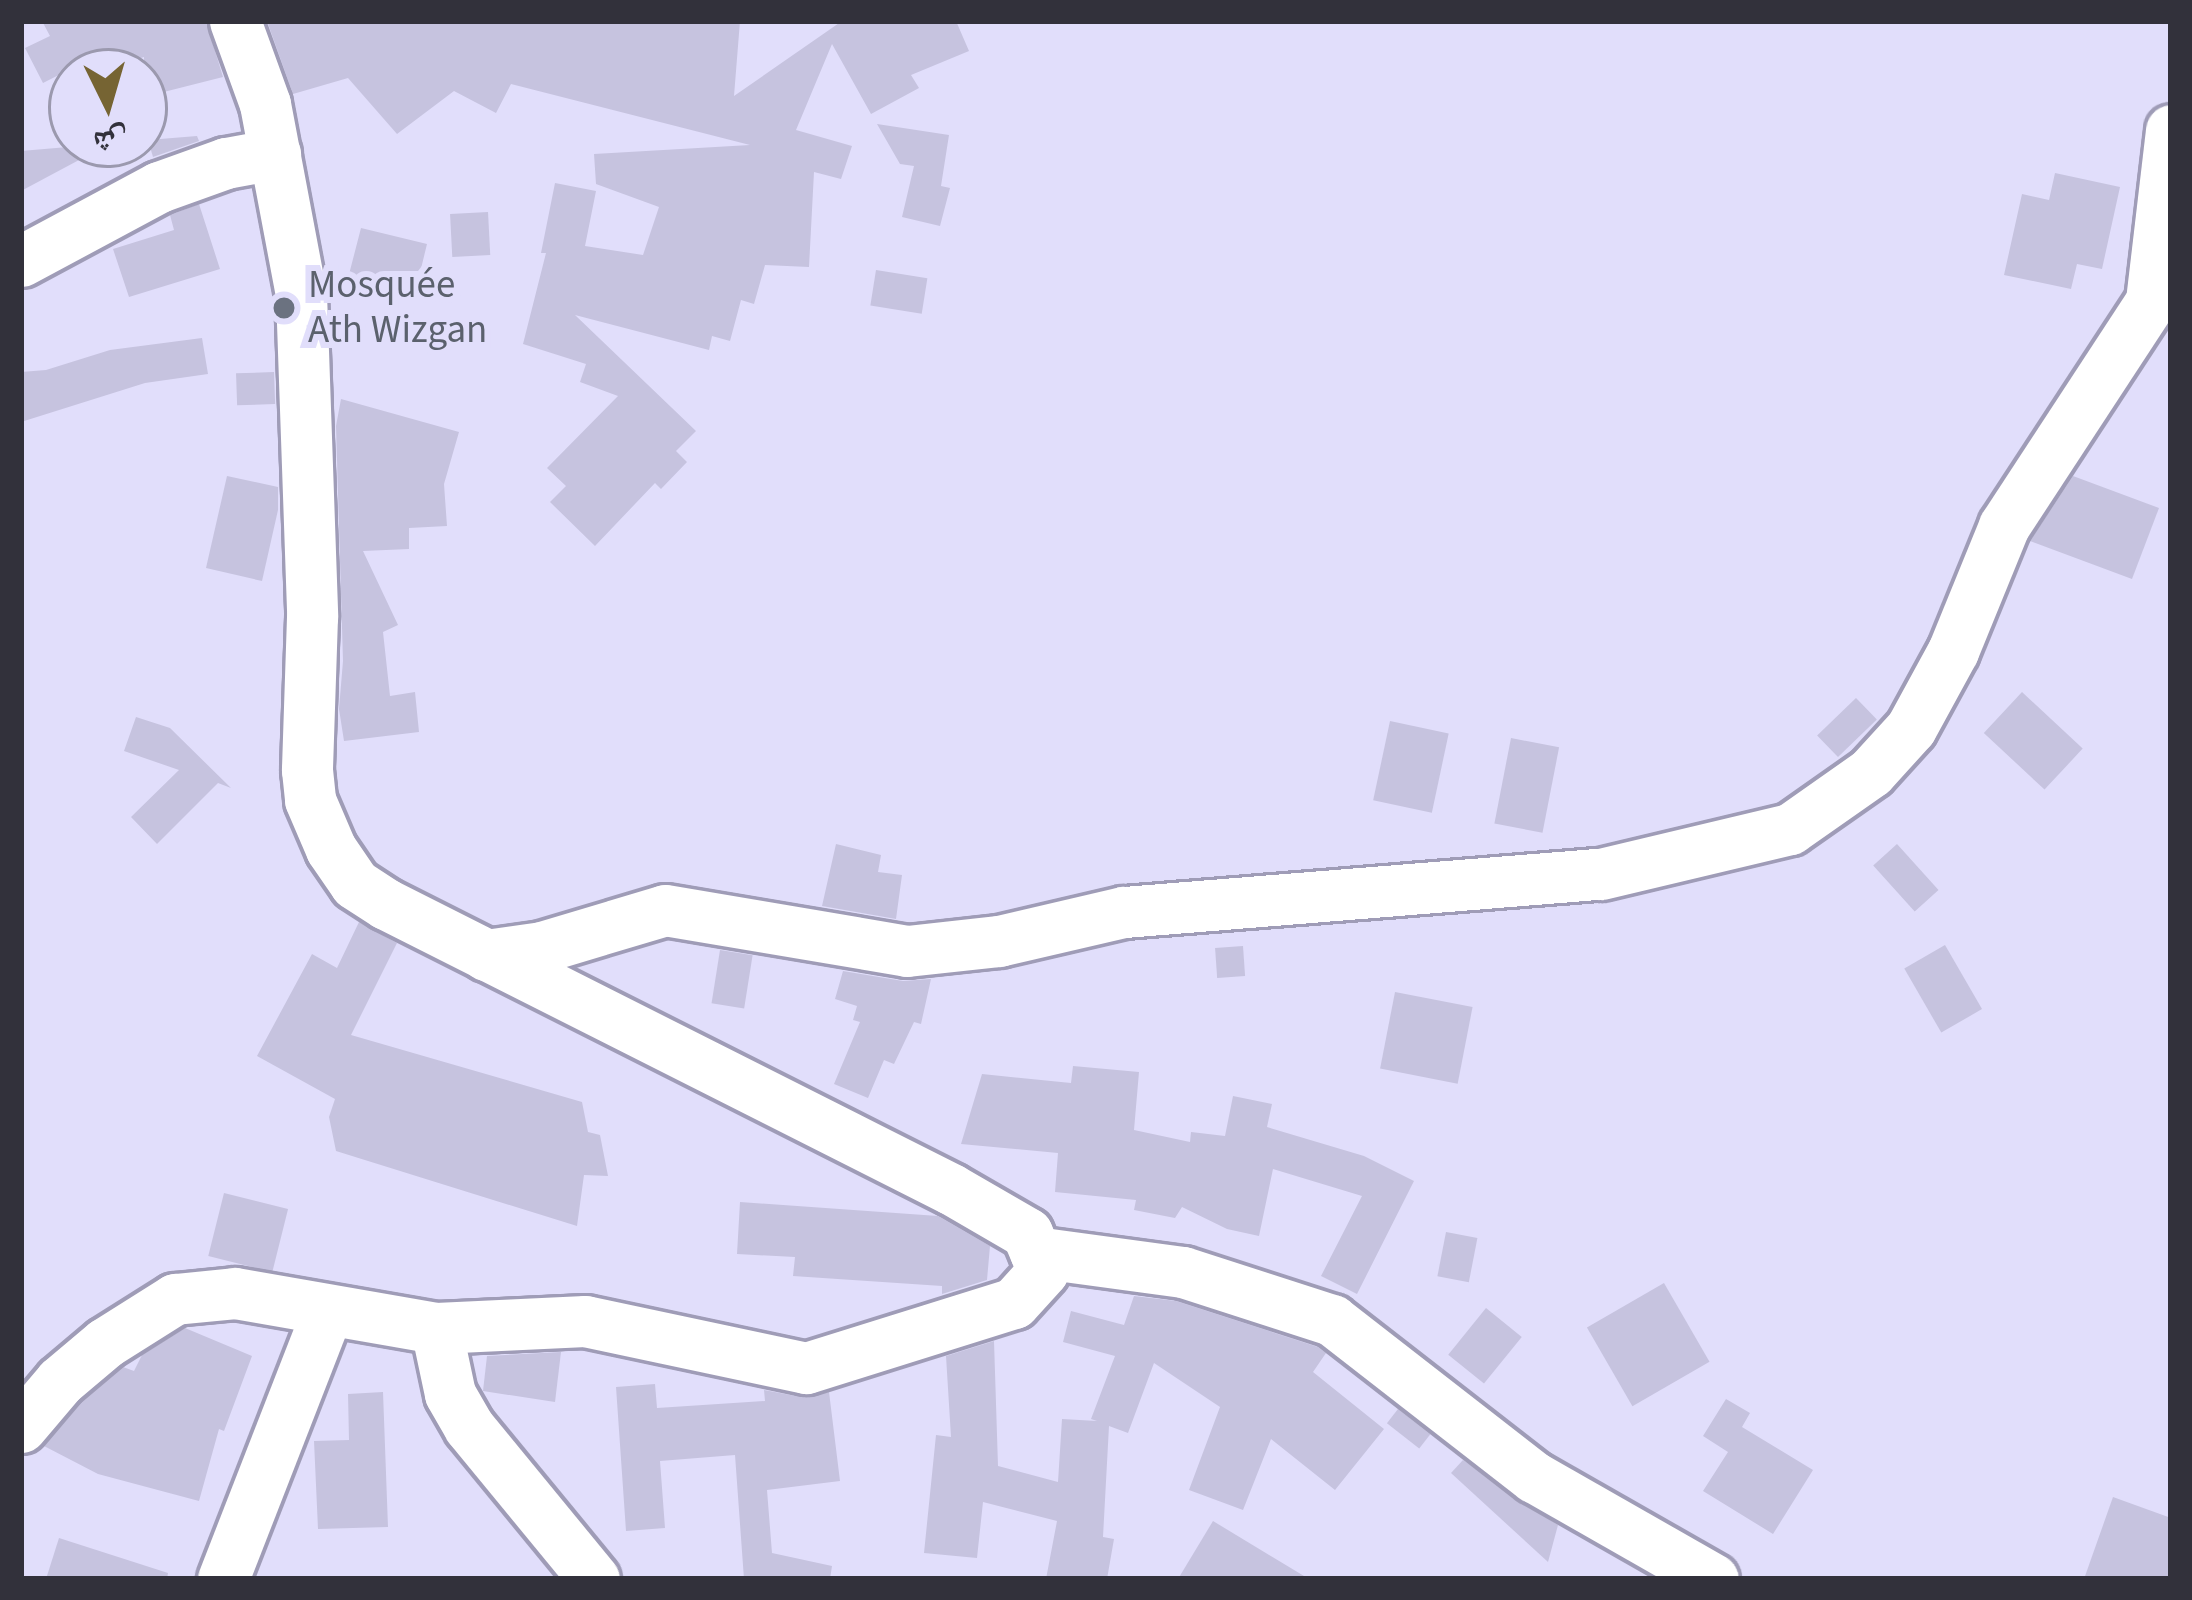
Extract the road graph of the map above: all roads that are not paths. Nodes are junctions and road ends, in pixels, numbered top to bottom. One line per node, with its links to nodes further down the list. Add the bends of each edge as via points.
1 (235, 21): 3 (street)
2 (2171, 130): 5 (street, via 2151,301 2004,526 1912,728 1870,772 1790,829 1601,874 1124,912 907,951 665,910)
3 (275, 154): 4 (street, via 159,187); 5 (street, via 301,294 310,800 355,884)
4 (25, 252)
5 (486, 955): 6 (street, via 952,1189 1028,1233)
6 (1035, 1252): 8 (street, via 1043,1271 1014,1303 806,1368 585,1321); 12 (street, via 1183,1272 1332,1320 1534,1477)
7 (327, 1312): 8 (street); 9 (street, via 236,1293 176,1299 105,1343); 10 (street)
8 (436, 1328): 11 (street, via 449,1394 469,1427)
9 (21, 1427)
10 (223, 1579)
11 (594, 1579)
12 (1713, 1579)

